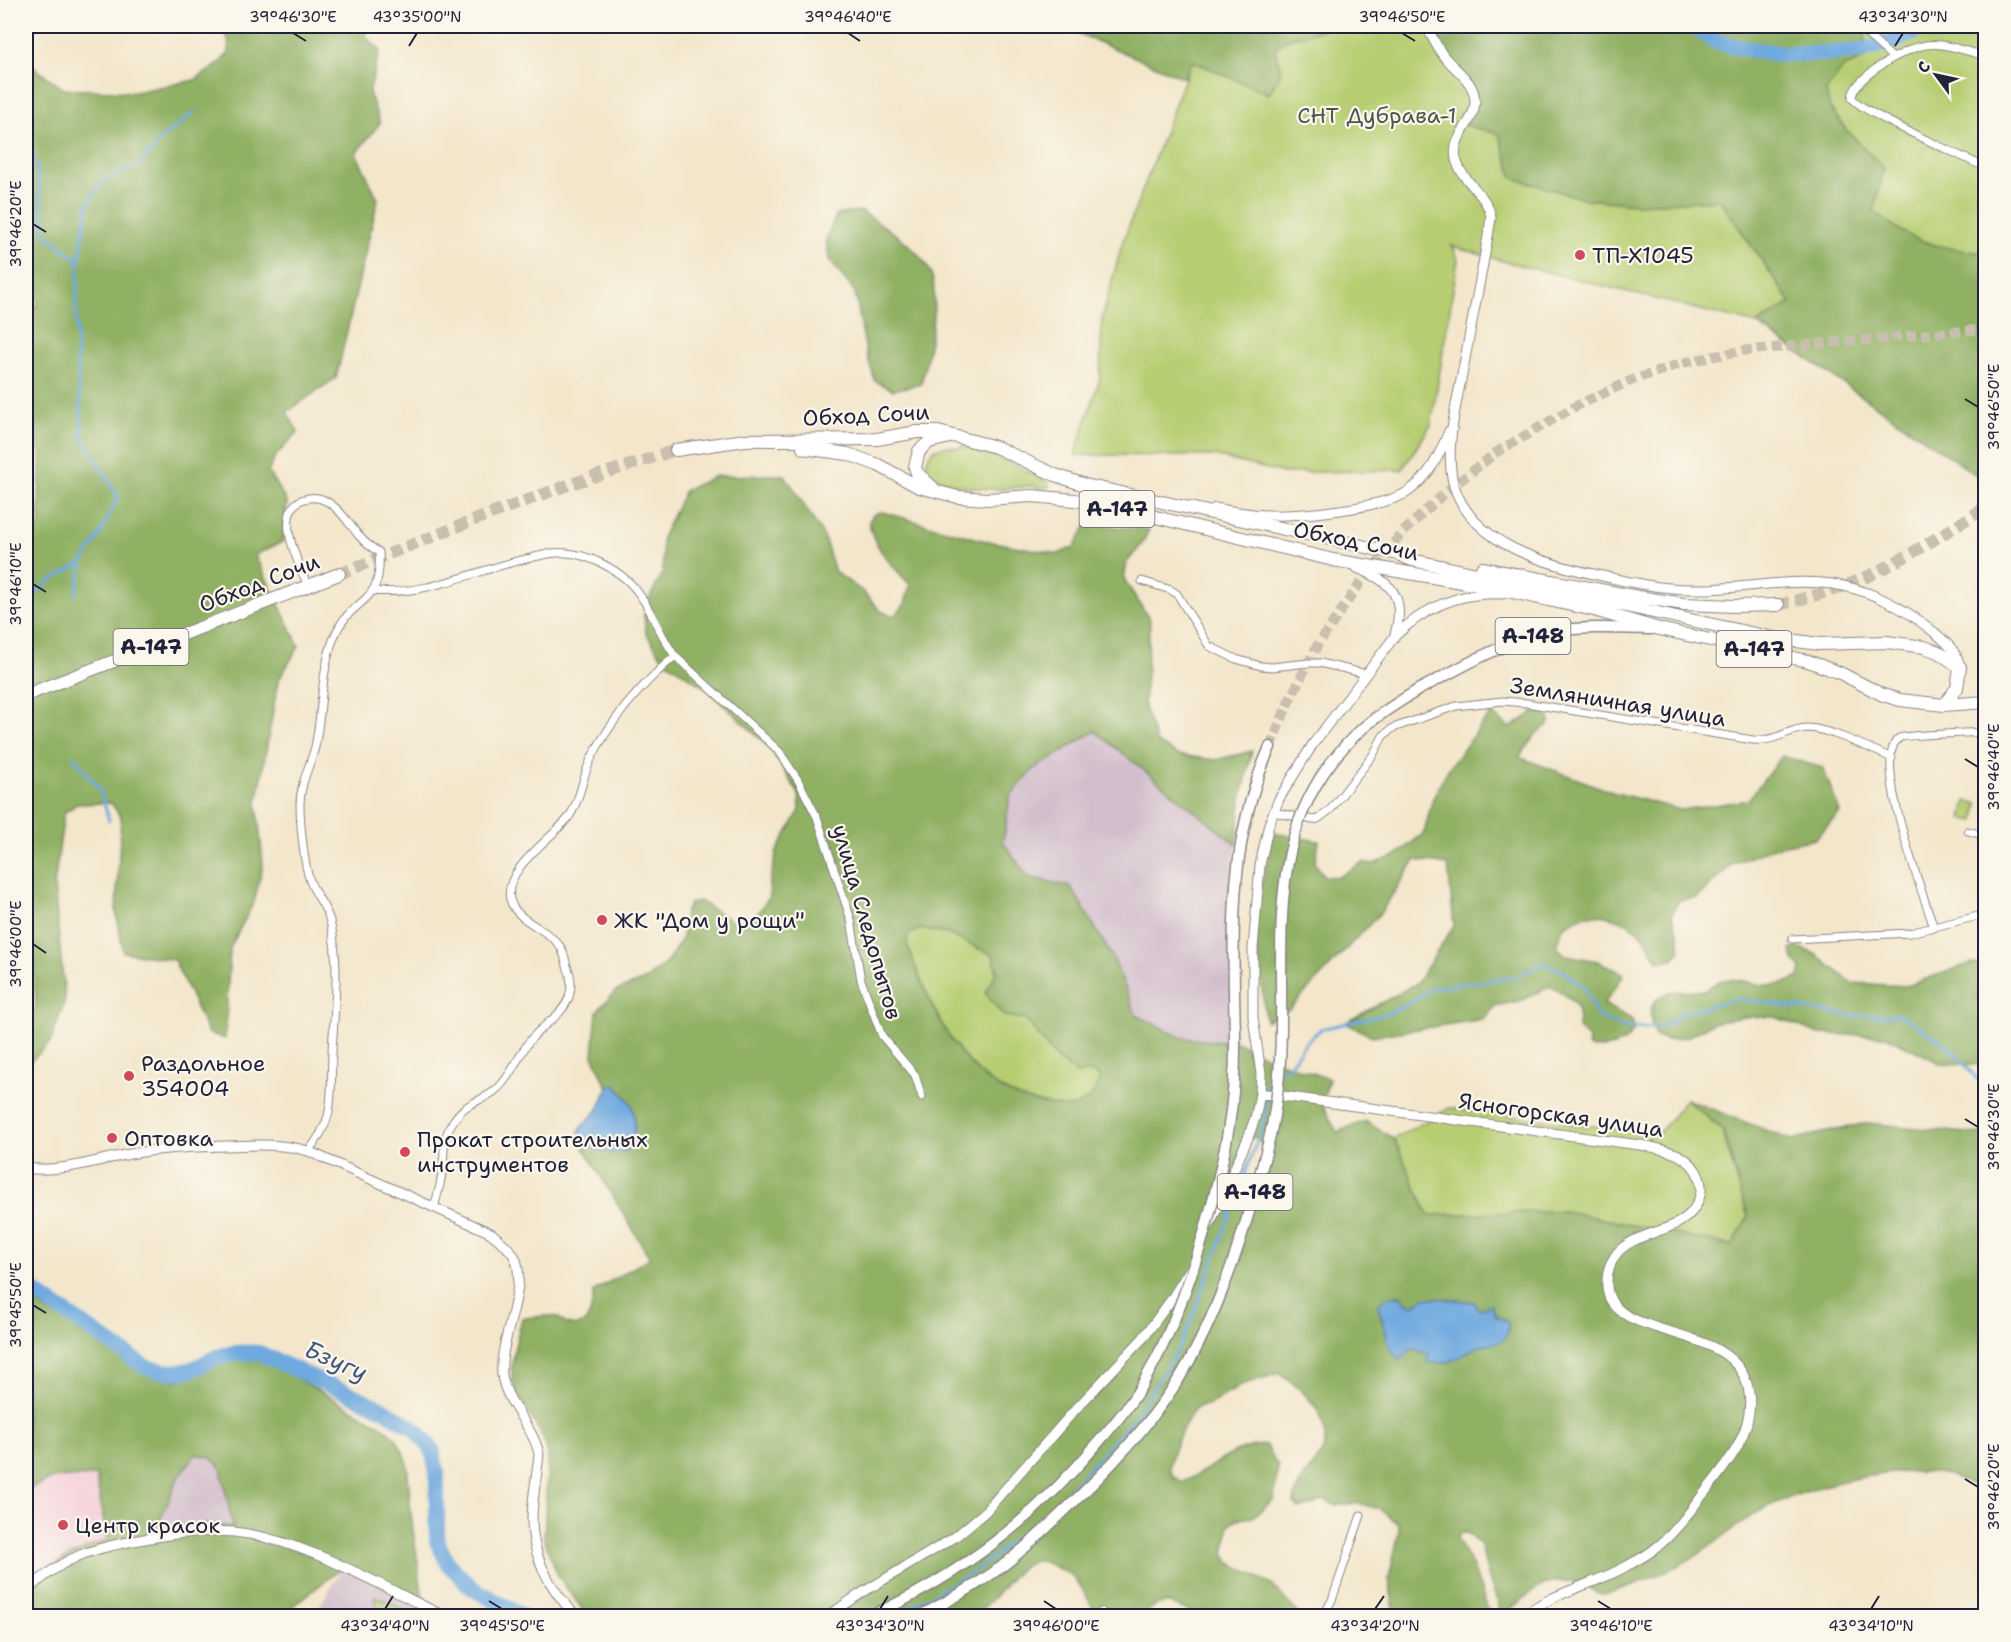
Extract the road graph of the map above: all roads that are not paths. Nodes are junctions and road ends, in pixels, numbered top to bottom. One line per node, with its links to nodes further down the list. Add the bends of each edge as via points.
1 (1426, 26): 8 (street, via 1473,92 1475,104 1458,136 1456,158 1461,175 1487,204 1491,218)
2 (1830, 26): 4 (street)
3 (1897, 26): 4 (street)
4 (1863, 32): 6 (street)
5 (1986, 56): 6 (street, via 1926,45)
6 (1893, 58): 7 (street, via 1859,83 1852,93 1855,102)
7 (1986, 168)
8 (1452, 423): 13 (street, А-147, via 1428,473 1409,491 1390,500 1280,515); 25 (street, via 1451,464 1458,496 1481,526 1516,550 1558,566 1652,586 1702,589 1804,582 1846,586 1871,594 1921,621 1955,652)
9 (957, 436): 10 (highway, Обход Сочи / А-147, via 927,431 876,439 744,440); 12 (highway, via 929,442 919,451 917,473); 13 (highway, Обход Сочи / А-147, via 1009,452 1071,481)
10 (715, 445): 11 (highway, Обход Сочи / А-147); 12 (highway, Обход Сочи / А-147, via 848,454)
11 (676, 450)
12 (938, 492): 15 (highway, Обход Сочи / А-147, via 975,499 1032,496 1075,500)
13 (1183, 507): 14 (highway, Обход Сочи / А-147)
14 (1398, 554): 21 (highway, А-147, via 1683,604); 25 (highway, А-147, via 1774,638 1819,644 1887,642 1924,647)
15 (1333, 560): 20 (highway, Обход Сочи / А-147); 23 (street, А-147, via 1374,574 1392,591 1400,612)
16 (339, 574): 18 (highway, Обход Сочи / А-147)
17 (1142, 581): 26 (street, via 1177,594 1209,646 1236,659 1272,667 1308,663 1340,666)
18 (308, 586): 19 (street, via 291,545 289,523 294,505 316,497 326,500 362,540 379,552 380,574); 27 (highway, Обход Сочи / А-147)
19 (374, 591): 24 (street, улица Следопытов, via 416,591 514,562 566,553 588,558 630,583); 41 (street, via 348,616 335,636 300,801 309,880 330,920 336,1009 331,1099 325,1124)
20 (1519, 595): 22 (highway, Обход Сочи / А-147, via 1594,610); 23 (street, А-147, via 1488,593 1441,602)
21 (1778, 605)
22 (1659, 629): 29 (highway, Обход Сочи / А-147, via 1808,661 1883,694); 51 (main road, А-148, bridge, via 1587,628 1541,634 1509,644 1383,711 1344,747 1313,788 1294,834 1283,888 1282,1044 1271,1132 1233,1263 1201,1338 1155,1413 1088,1489 1003,1566)
23 (1395, 636): 26 (street)
24 (675, 656): 40 (street, улица Следопытов, via 779,751 798,780 818,817 851,920 861,980 882,1036 915,1075); 43 (street, via 618,716 592,758 571,814 523,863 512,882 510,901 517,911 562,950 571,989 562,1010 533,1036 503,1083 466,1105 454,1119 443,1145 443,1170)
25 (1960, 667): 29 (highway, via 1957,688)
26 (1367, 674): 33 (street, via 1313,744)
27 (26, 695)
28 (1986, 702): 29 (highway, Обход Сочи / А-147)
29 (1944, 705)
30 (1986, 732): 32 (street, via 1903,736 1894,744)
31 (1270, 747): 50 (main road, А-148, bridge, via 1252,796 1233,904 1235,1037 1230,1127 1200,1248 1162,1348 1131,1402 1058,1489 990,1547 950,1575)
32 (1892, 758): 33 (street, Земляничная улица, via 1819,729 1800,729 1777,738 1753,741 1502,701 1456,706 1388,731 1330,810 1318,819); 37 (street, via 1895,804)
33 (1273, 812): 39 (street, via 1260,866 1253,949 1253,1017)
34 (1968, 831): 35 (street)
35 (1986, 836)
36 (1986, 914): 37 (street)
37 (1934, 928): 38 (street, via 1910,933)
38 (1792, 939)
39 (1260, 1093): 49 (street, via 1248,1138 1200,1247 1171,1300 1143,1338 985,1512 955,1537); 54 (street, Ясногорская улица, via 1647,1146 1684,1157 1695,1168 1702,1191 1693,1210 1675,1225 1620,1249 1608,1270 1606,1283 1616,1307 1629,1318 1705,1342 1736,1364 1749,1393 1749,1416 1741,1439 1727,1464 1675,1530 1651,1552 1622,1569 1540,1603)
40 (922, 1097)
41 (308, 1151): 42 (street, via 269,1144 171,1148 66,1168); 43 (street)
42 (26, 1168)
43 (434, 1208): 48 (street, via 491,1233 518,1264 502,1376 513,1405 537,1444 532,1520 539,1561 553,1588)
44 (1361, 1515): 53 (street)
45 (26, 1592): 47 (street, via 59,1565 102,1546 196,1532 232,1532 278,1540 303,1550)
46 (1102, 1612): 52 (street)
47 (444, 1617)
48 (576, 1617)
49 (828, 1617)
50 (871, 1617)
51 (920, 1617)
52 (1094, 1617)
53 (1323, 1617)
54 (1523, 1617)

